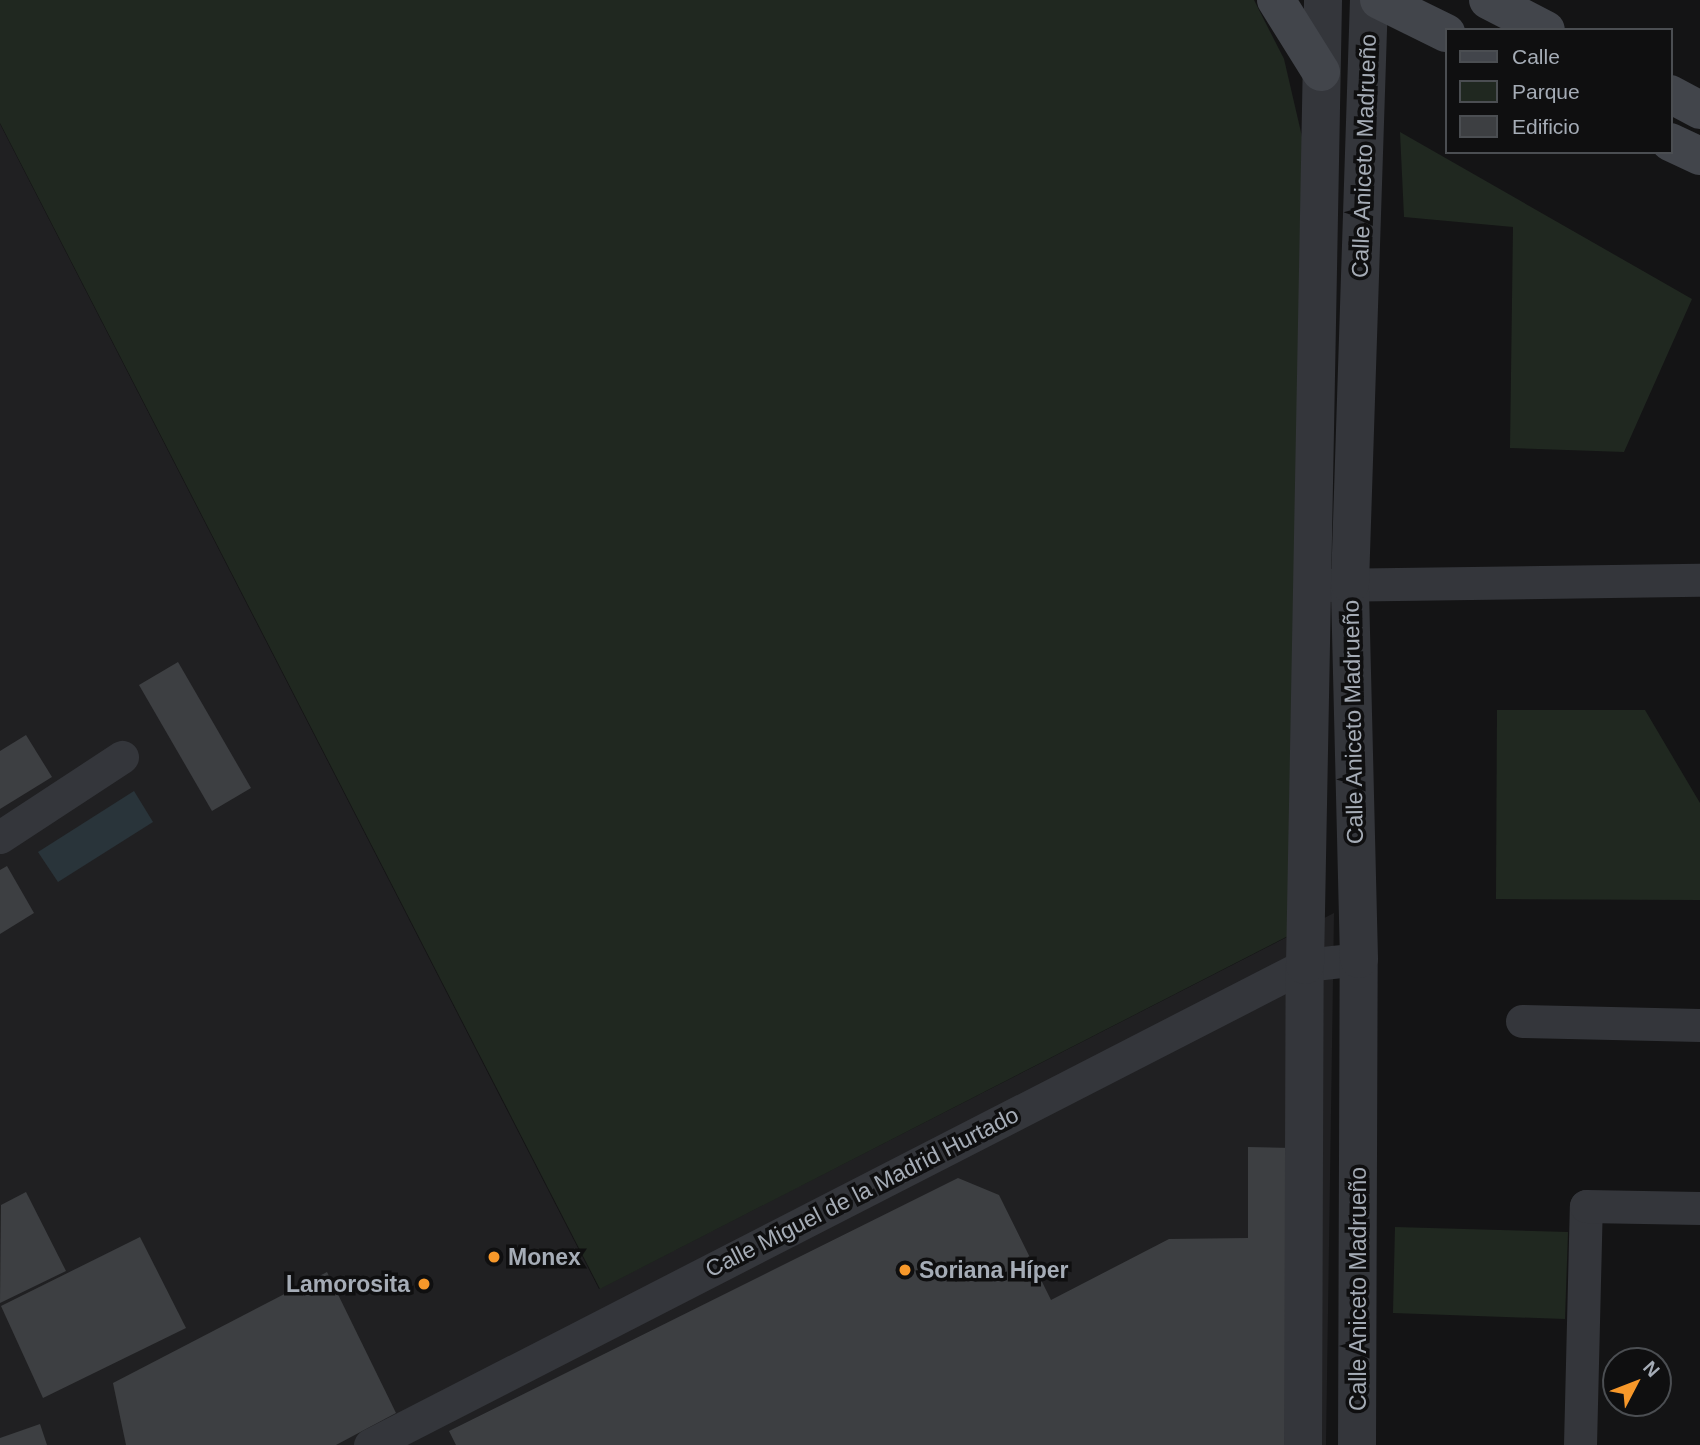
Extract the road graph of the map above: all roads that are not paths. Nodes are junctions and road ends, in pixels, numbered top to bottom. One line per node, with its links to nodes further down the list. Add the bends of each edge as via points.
1 (1276, 0): 8 (main road)
2 (1323, 0): 8 (street, Calle Aniceto Madrueño)
3 (1369, 0): 14 (street, Calle Aniceto Madrueño)
4 (1379, 0): 7 (main road)
5 (1488, 0): 6 (main road)
6 (1542, 28)
7 (1444, 32)
8 (1321, 72): 14 (street, Calle Aniceto Madrueño)
9 (1672, 95): 10 (main road)
10 (1700, 110)
11 (1672, 143): 12 (main road)
12 (1700, 156)
13 (1700, 580): 14 (street)
14 (1331, 584): 17 (street, Calle Aniceto Madrueño); 18 (street, Calle Aniceto Madrueño)
15 (122, 757): 16 (street)
16 (0, 836)
17 (1359, 959): 18 (street, Calle Miguel de la Madrid Hurtado); 24 (street, Calle Aniceto Madrueño)
18 (1305, 965): 22 (street, Calle Miguel de la Madrid Hurtado); 23 (street, Calle Aniceto Madrueño)
19 (1522, 1021): 20 (street)
20 (1700, 1025)
21 (1700, 1208): 25 (street, via 1586,1206)
22 (370, 1445)
23 (1303, 1445)
24 (1357, 1445)
25 (1580, 1445)

